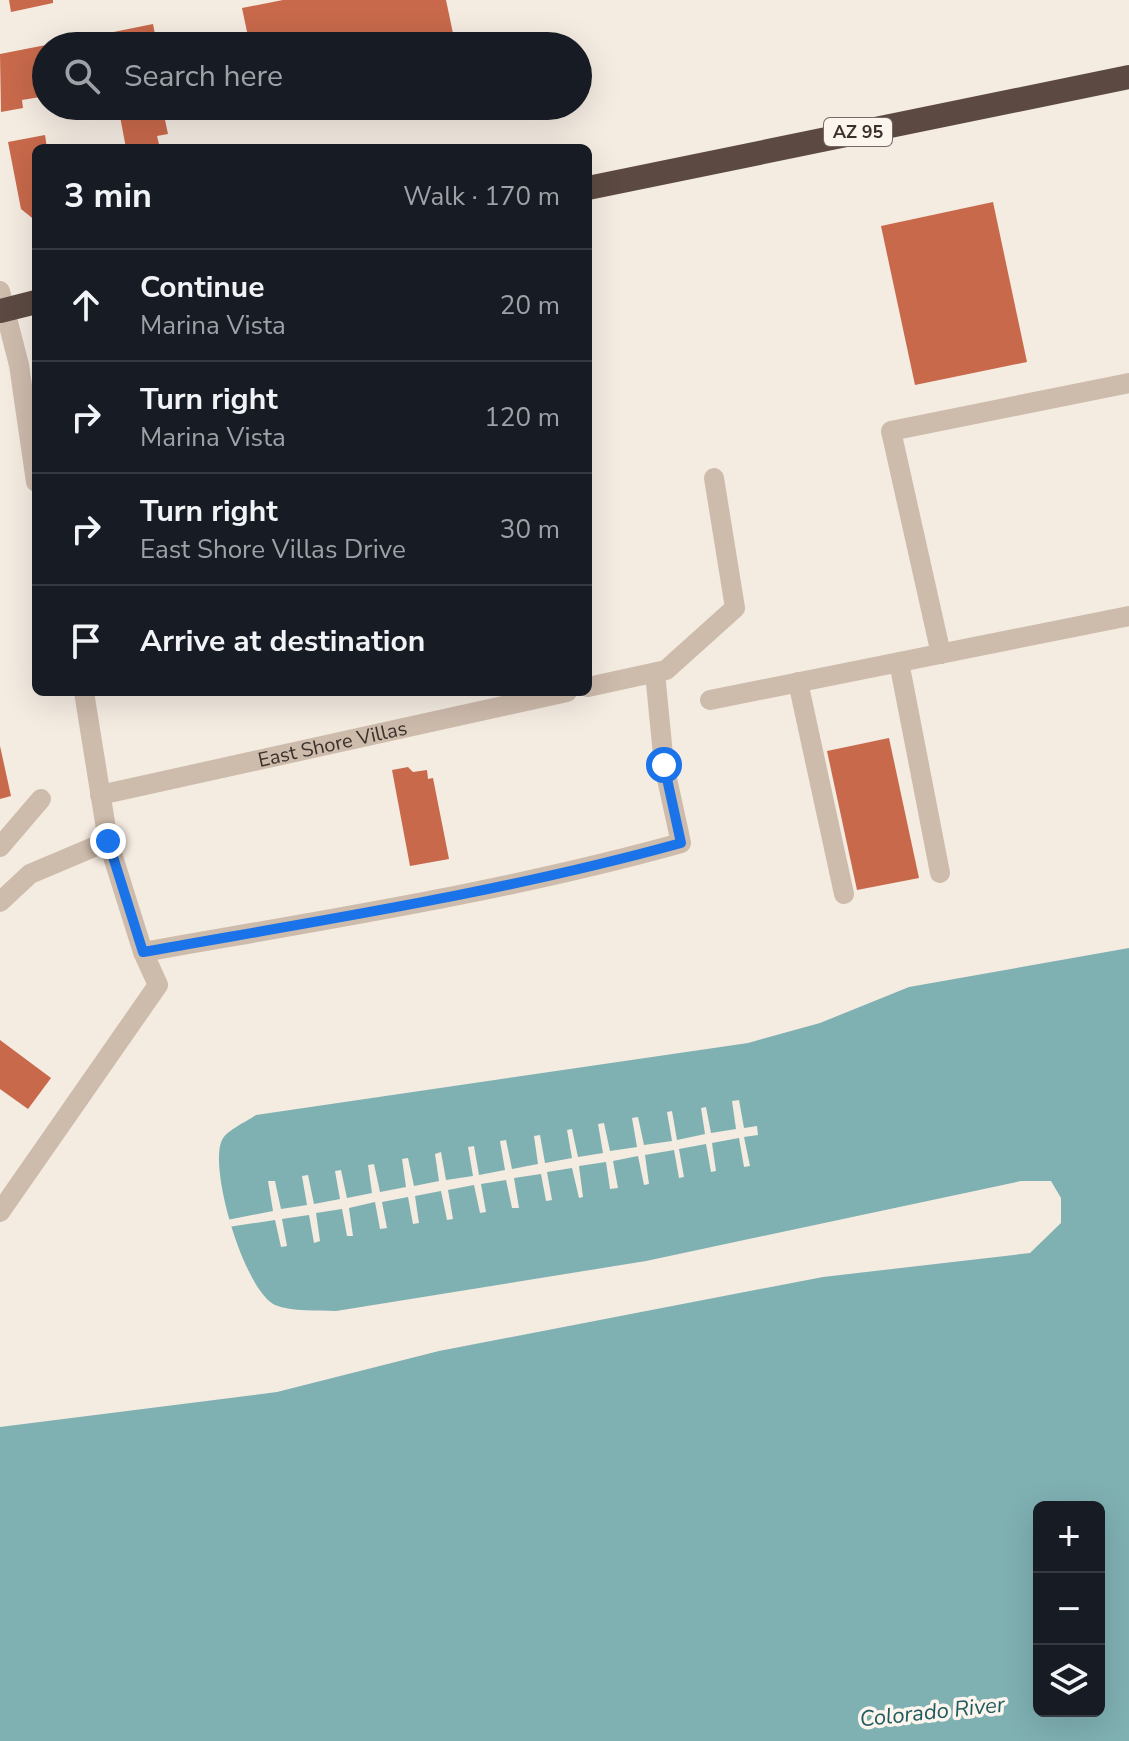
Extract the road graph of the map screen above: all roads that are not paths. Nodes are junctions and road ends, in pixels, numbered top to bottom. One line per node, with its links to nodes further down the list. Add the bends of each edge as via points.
1 (1129, 77): 2 (highway, AZ 95)
2 (592, 187)
3 (32, 302): 4 (highway)
4 (2, 304): 6 (street, via 19,365)
5 (1129, 383): 9 (street, via 891,431)
6 (32, 454)
7 (714, 478): 11 (street, via 735,608)
8 (1129, 616): 9 (street)
9 (941, 654): 10 (street)
10 (899, 662): 12 (street); 21 (street)
11 (660, 671): 13 (street); 24 (street, via 664,765 681,843 607,864)
12 (798, 682): 16 (street); 22 (street)
13 (592, 686)
14 (85, 696): 17 (street)
15 (549, 696): 17 (street, East Shore Villas)
16 (710, 700)
17 (100, 795): 19 (street)
18 (41, 799): 20 (street)
19 (108, 841): 23 (street, via 30,874); 24 (street)
20 (0, 847)
21 (940, 873)
22 (844, 894)
23 (0, 902)
24 (143, 952): 25 (street, via 158,985)
25 (0, 1212)

